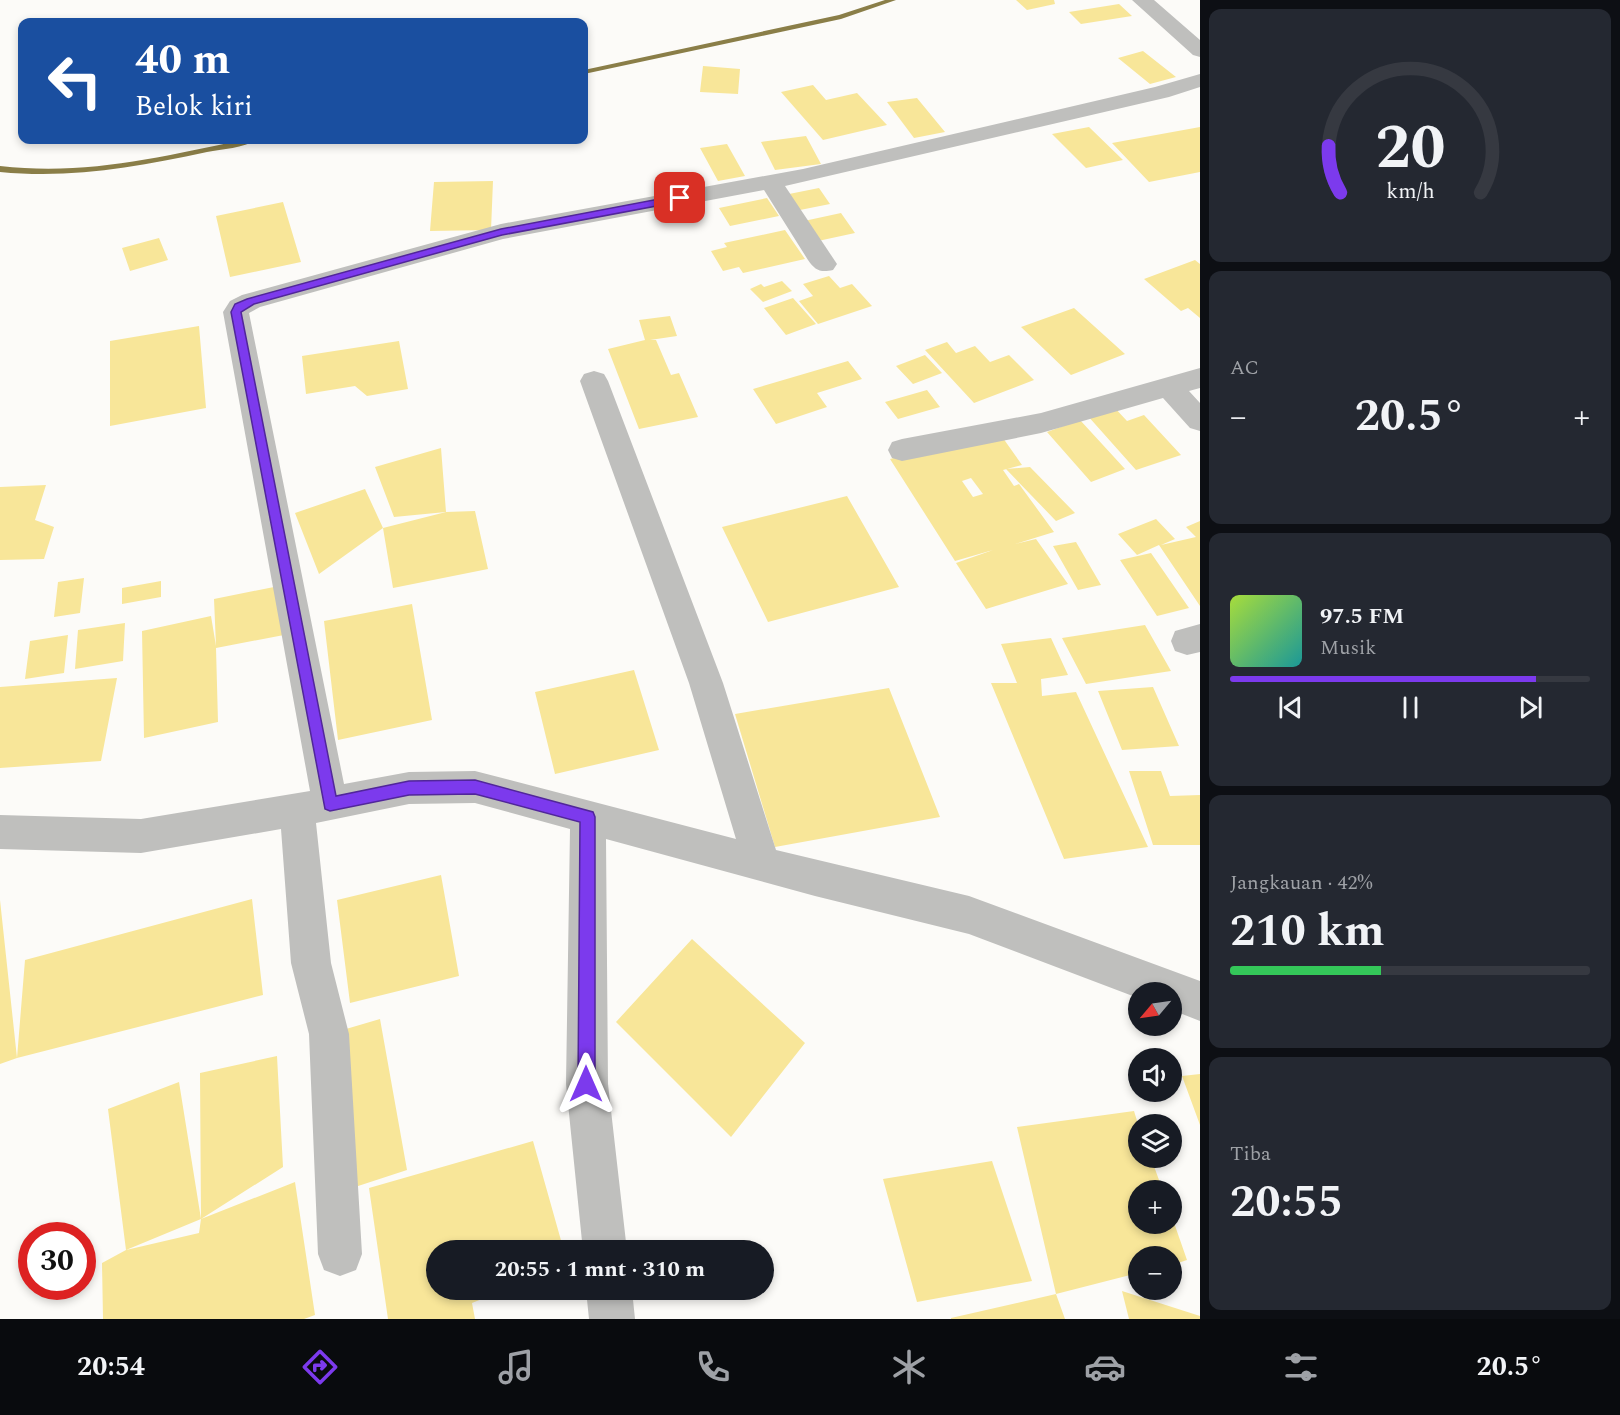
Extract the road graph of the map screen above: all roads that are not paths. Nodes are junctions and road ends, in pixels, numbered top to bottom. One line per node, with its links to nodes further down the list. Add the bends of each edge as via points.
1 (1142, 0): 2 (street)
2 (1200, 51)
3 (1200, 80): 4 (street)
4 (770, 182): 5 (street); 11 (street, via 501,232 239,307 236,312)
5 (824, 264)
6 (1200, 378): 8 (street)
7 (594, 381): 14 (street, via 706,683)
8 (1168, 386): 9 (street); 10 (street, via 1041,423)
9 (1200, 421)
10 (902, 450)
11 (314, 807): 12 (street, via 409,788 475,787); 13 (street, via 141,836); 17 (street, via 311,963 329,1034)
12 (588, 817): 14 (street); 16 (street, via 586,1084)
13 (0, 832)
14 (762, 864): 15 (street, via 969,915)
15 (1200, 1001)
16 (603, 1240)
17 (340, 1254)
18 (610, 1300): 19 (street)
19 (612, 1319)

